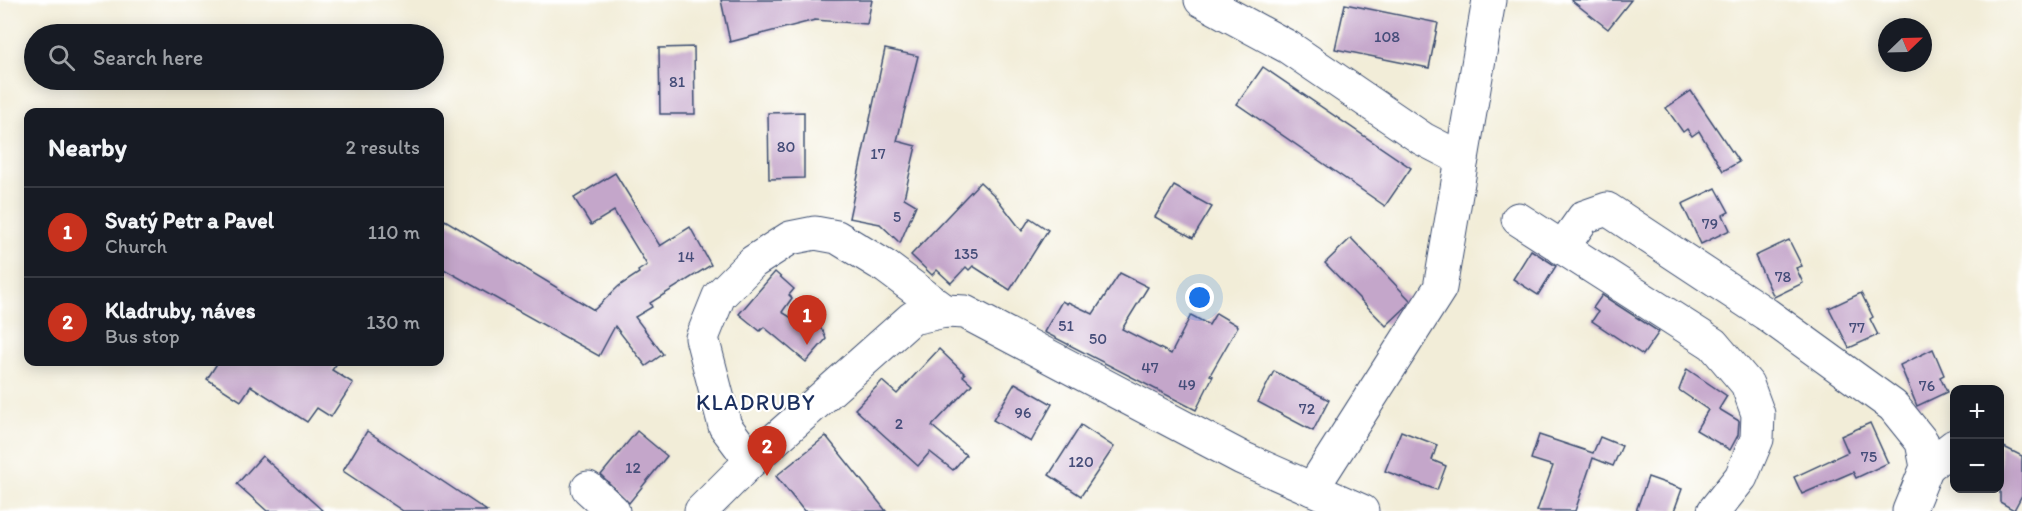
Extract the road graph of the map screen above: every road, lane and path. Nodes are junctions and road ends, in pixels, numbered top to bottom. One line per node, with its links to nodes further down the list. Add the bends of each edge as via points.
1 (1201, 0): 3 (street, via 1288,47 1424,139)
2 (1489, 0): 3 (street)
3 (1462, 159): 11 (street, via 1440,288)
4 (1518, 219): 5 (street)
5 (1562, 248): 9 (street, via 1584,217 1607,209 1766,314 1893,406 1922,442); 15 (street, via 1713,344 1747,384 1758,414 1757,439 1741,477)
6 (945, 311): 8 (street, via 912,318); 8 (street, via 837,237 815,233 790,237 753,262 719,296 702,338 725,426); 11 (street, via 965,312 1242,458)
7 (1950, 449): 9 (street)
8 (751, 461): 13 (street)
9 (1927, 468): 16 (street)
10 (588, 488): 12 (street)
11 (1312, 489): 14 (street)
12 (613, 511)
13 (701, 511)
14 (1362, 511)
15 (1714, 511)
16 (1909, 511)

